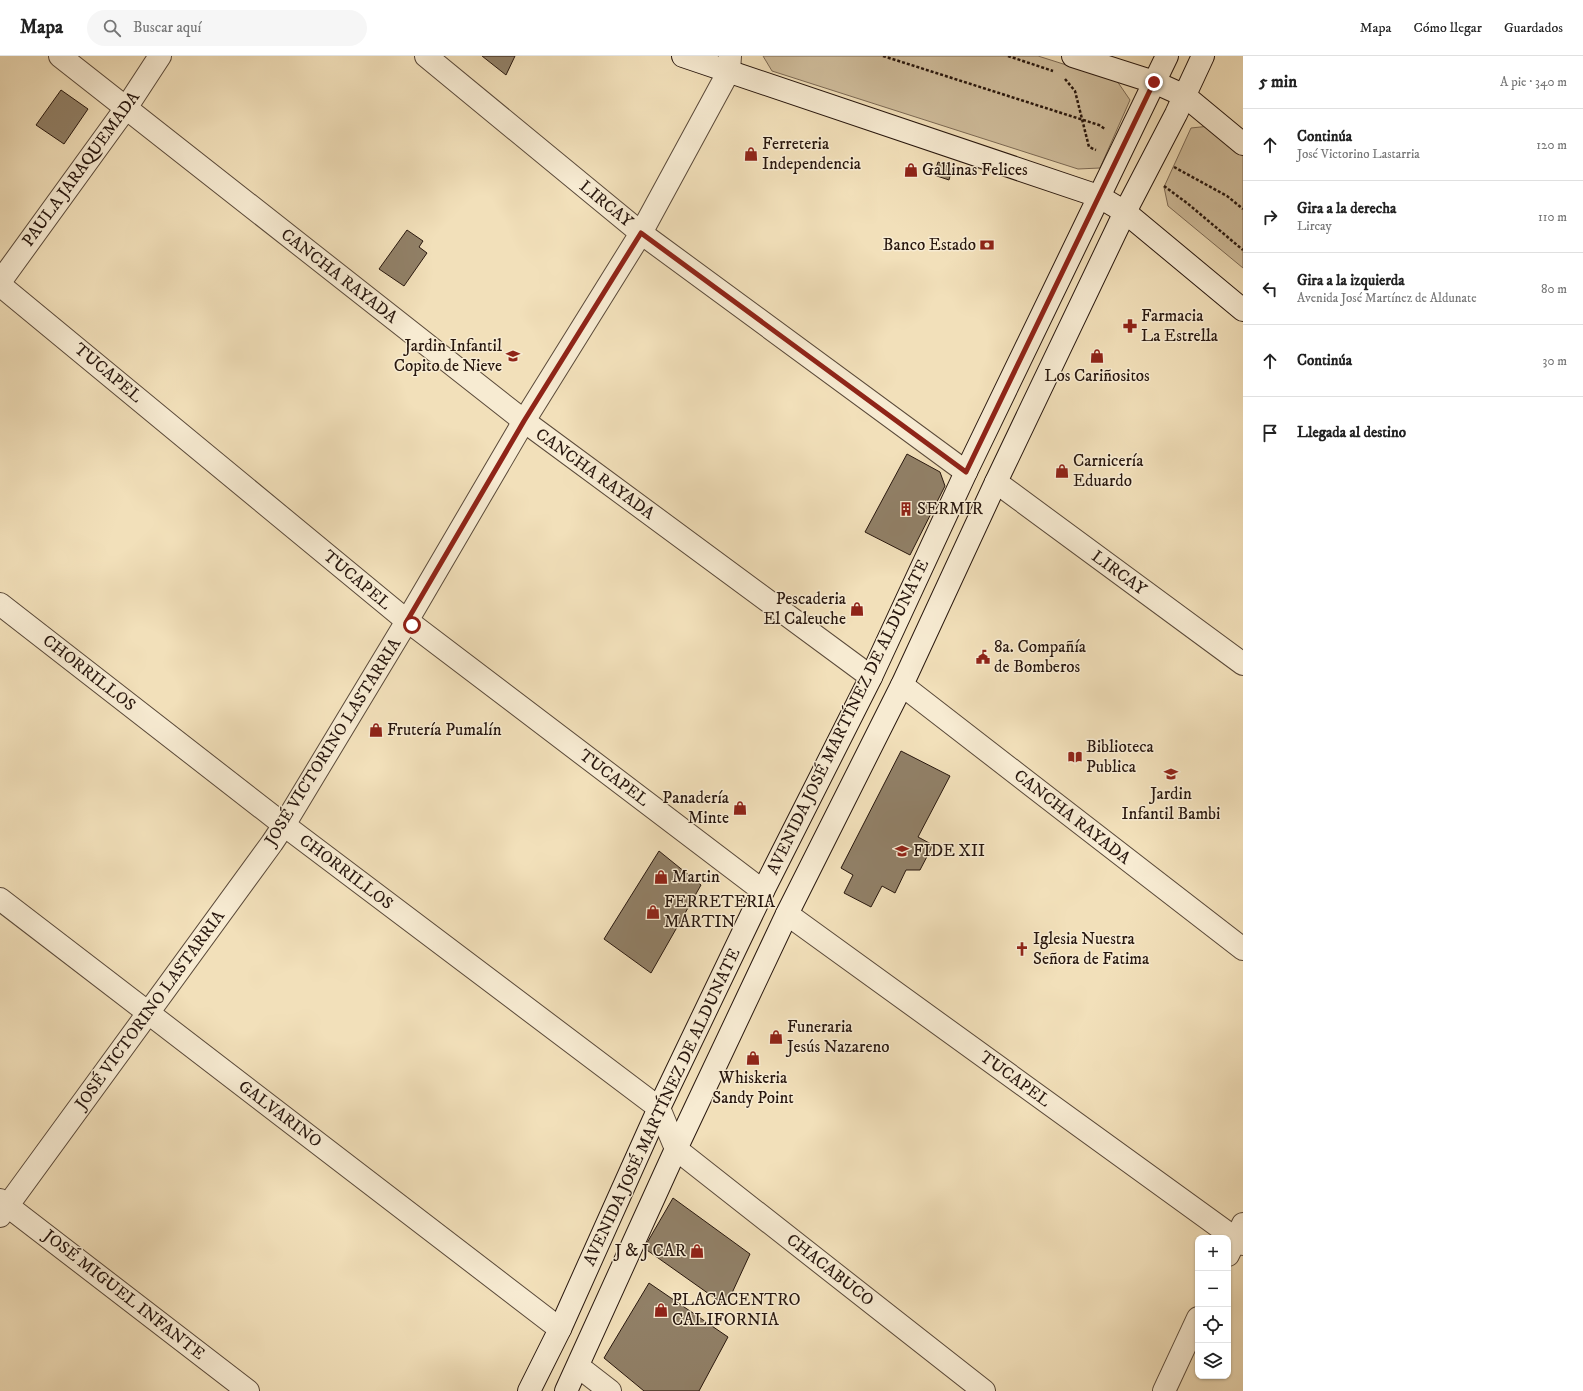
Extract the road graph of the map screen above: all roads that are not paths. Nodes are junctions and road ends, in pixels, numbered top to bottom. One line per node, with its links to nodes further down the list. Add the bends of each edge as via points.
1 (60, 56): 11 (street, CANCHA RAYADA)
2 (160, 56): 11 (street, PAULA JARAQUEMADA)
3 (426, 56): 15 (street, LIRCAY)
4 (683, 56): 8 (street)
5 (1073, 56): 9 (street)
6 (1167, 56): 9 (street, AVENIDA JOSÉ MARTÍNEZ DE ALDUNATE)
7 (1203, 56): 10 (street, AVENIDA JOSÉ MARTÍNEZ DE ALDUNATE)
8 (729, 64): 13 (street); 15 (street, JOSÉ VICTORINO LASTARRIA)
9 (1154, 82): 10 (street); 13 (street, AVENIDA JOSÉ MARTÍNEZ DE ALDUNATE)
10 (1185, 96): 12 (street); 14 (street, AVENIDA JOSÉ MARTÍNEZ DE ALDUNATE)
11 (126, 108): 16 (street, PAULA JARAQUEMADA); 18 (street, CANCHA RAYADA)
12 (1243, 144)
13 (1098, 196): 14 (street); 19 (street, AVENIDA JOSÉ MARTÍNEZ DE ALDUNATE)
14 (1125, 212): 17 (street); 20 (street, AVENIDA JOSÉ MARTÍNEZ DE ALDUNATE)
15 (641, 233): 18 (street, JOSÉ VICTORINO LASTARRIA); 19 (street, LIRCAY)
16 (0, 283): 22 (street, TUCAPEL)
17 (1243, 310)
18 (524, 421): 22 (street, JOSÉ VICTORINO LASTARRIA); 24 (street, CANCHA RAYADA)
19 (966, 472): 24 (street, AVENIDA JOSÉ MARTÍNEZ DE ALDUNATE)
20 (996, 482): 23 (street, LIRCAY); 25 (street, AVENIDA JOSÉ MARTÍNEZ DE ALDUNATE)
21 (0, 604): 26 (street, CHORRILLOS)
22 (407, 621): 26 (street, JOSÉ VICTORINO LASTARRIA); 27 (street, TUCAPEL)
23 (1243, 664)
24 (871, 677): 27 (street, AVENIDA JOSÉ MARTÍNEZ DE ALDUNATE)
25 (902, 685): 29 (street, AVENIDA JOSÉ MARTÍNEZ DE ALDUNATE); 30 (street, CANCHA RAYADA)
26 (284, 825): 31 (street, JOSÉ VICTORINO LASTARRIA); 32 (street, CHORRILLOS)
27 (763, 891): 32 (street, AVENIDA JOSÉ MARTÍNEZ DE ALDUNATE)
28 (0, 899): 31 (street, GALVARINO)
29 (787, 914): 33 (street, AVENIDA JOSÉ MARTÍNEZ DE ALDUNATE); 35 (street, TUCAPEL)
30 (1243, 949)
31 (148, 1013): 34 (street, JOSÉ VICTORINO LASTARRIA); 37 (street, GALVARINO)
32 (659, 1108): 33 (street); 37 (street, AVENIDA JOSÉ MARTÍNEZ DE ALDUNATE)
33 (676, 1150): 38 (street, AVENIDA JOSÉ MARTÍNEZ DE ALDUNATE); 43 (street, CHACABUCO)
34 (2, 1207): 39 (street, JOSÉ MIGUEL INFANTE)
35 (1237, 1240)
36 (1195, 1324): 44 (street)
37 (560, 1329): 40 (street, AVENIDA JOSÉ MARTÍNEZ DE ALDUNATE)
38 (578, 1367): 41 (street, AVENIDA JOSÉ MARTÍNEZ DE ALDUNATE); 42 (street)
39 (248, 1391)
40 (529, 1391)
41 (566, 1391)
42 (610, 1391)
43 (984, 1391)
44 (1164, 1391)

